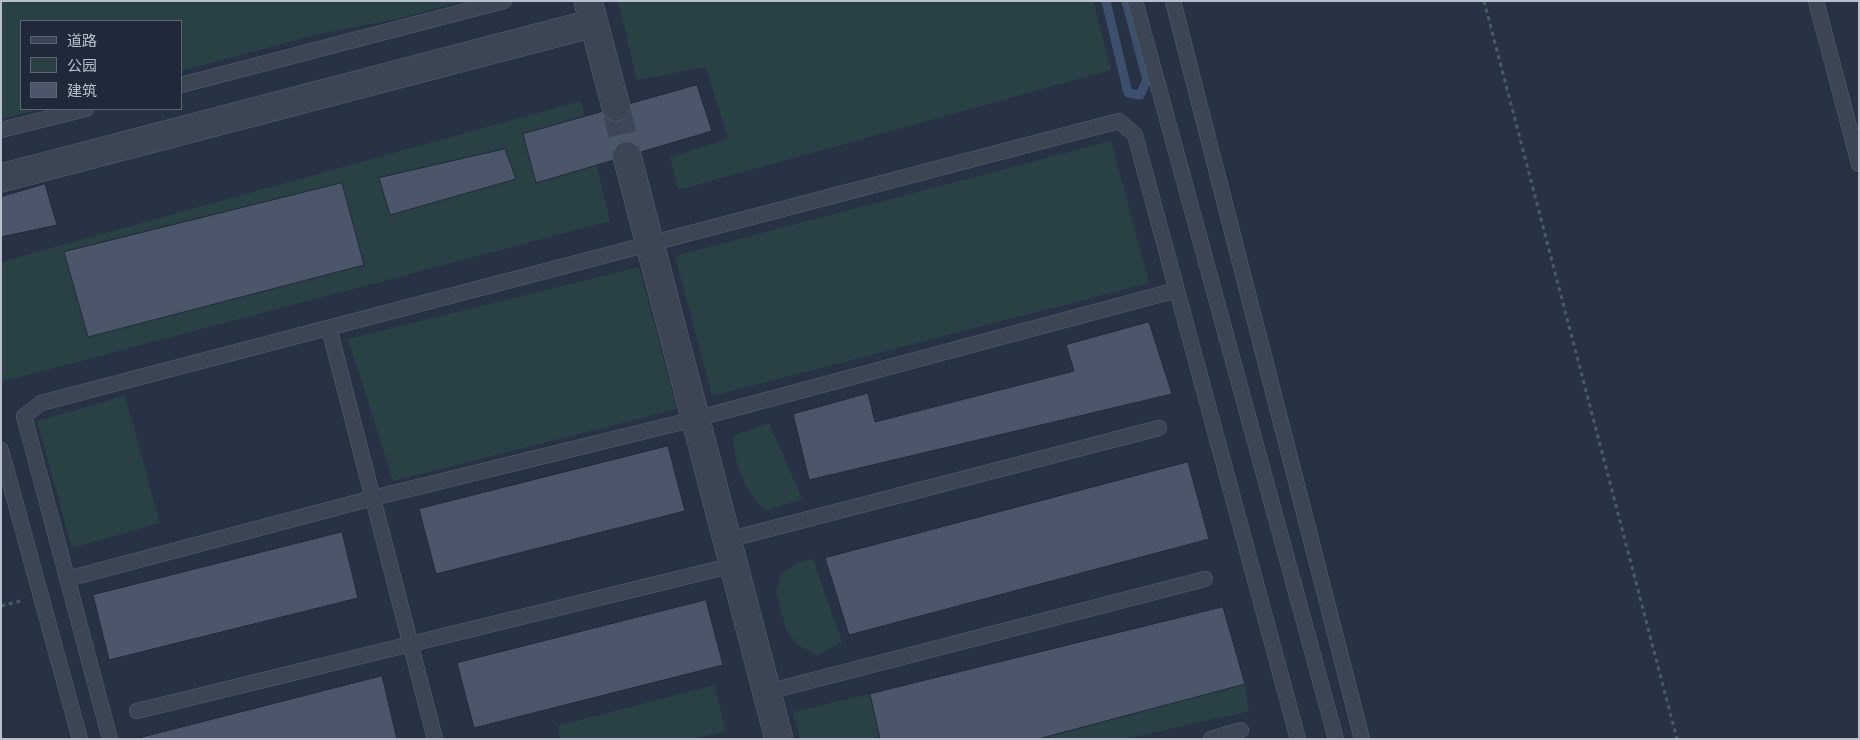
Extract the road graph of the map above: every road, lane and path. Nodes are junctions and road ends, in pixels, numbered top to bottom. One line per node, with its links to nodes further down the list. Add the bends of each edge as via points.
1 (504, 1): 7 (lane)
2 (1135, 1): 36 (lane)
3 (1173, 1): 37 (lane)
4 (1484, 1): 38 (path)
5 (1816, 1): 12 (lane)
6 (591, 12): 8 (street); 13 (street)
7 (182, 84)
8 (616, 106)
9 (82, 110): 10 (lane)
10 (1, 130)
11 (627, 156): 14 (street)
12 (1859, 164)
13 (1, 178)
14 (650, 244): 15 (lane, via 1119,121 1135,135); 16 (lane); 17 (street)
15 (1177, 290): 17 (lane); 35 (lane)
16 (329, 328): 20 (lane); 22 (lane, via 41,403 24,416)
17 (696, 419): 20 (lane); 21 (street)
18 (1159, 428): 21 (lane)
19 (1, 450): 30 (lane)
20 (373, 498): 22 (lane); 26 (lane)
21 (730, 553): 26 (lane); 27 (street)
22 (67, 579): 31 (lane)
23 (1205, 579): 27 (lane)
24 (21, 601): 25 (path)
25 (1, 606)
26 (411, 645): 28 (lane); 32 (lane)
27 (767, 692): 33 (street)
28 (137, 712)
29 (1240, 730): 34 (lane)
30 (80, 739)
31 (110, 739)
32 (435, 739)
33 (779, 739)
34 (1211, 739)
35 (1298, 739)
36 (1336, 739)
37 (1362, 739)
38 (1677, 739)

